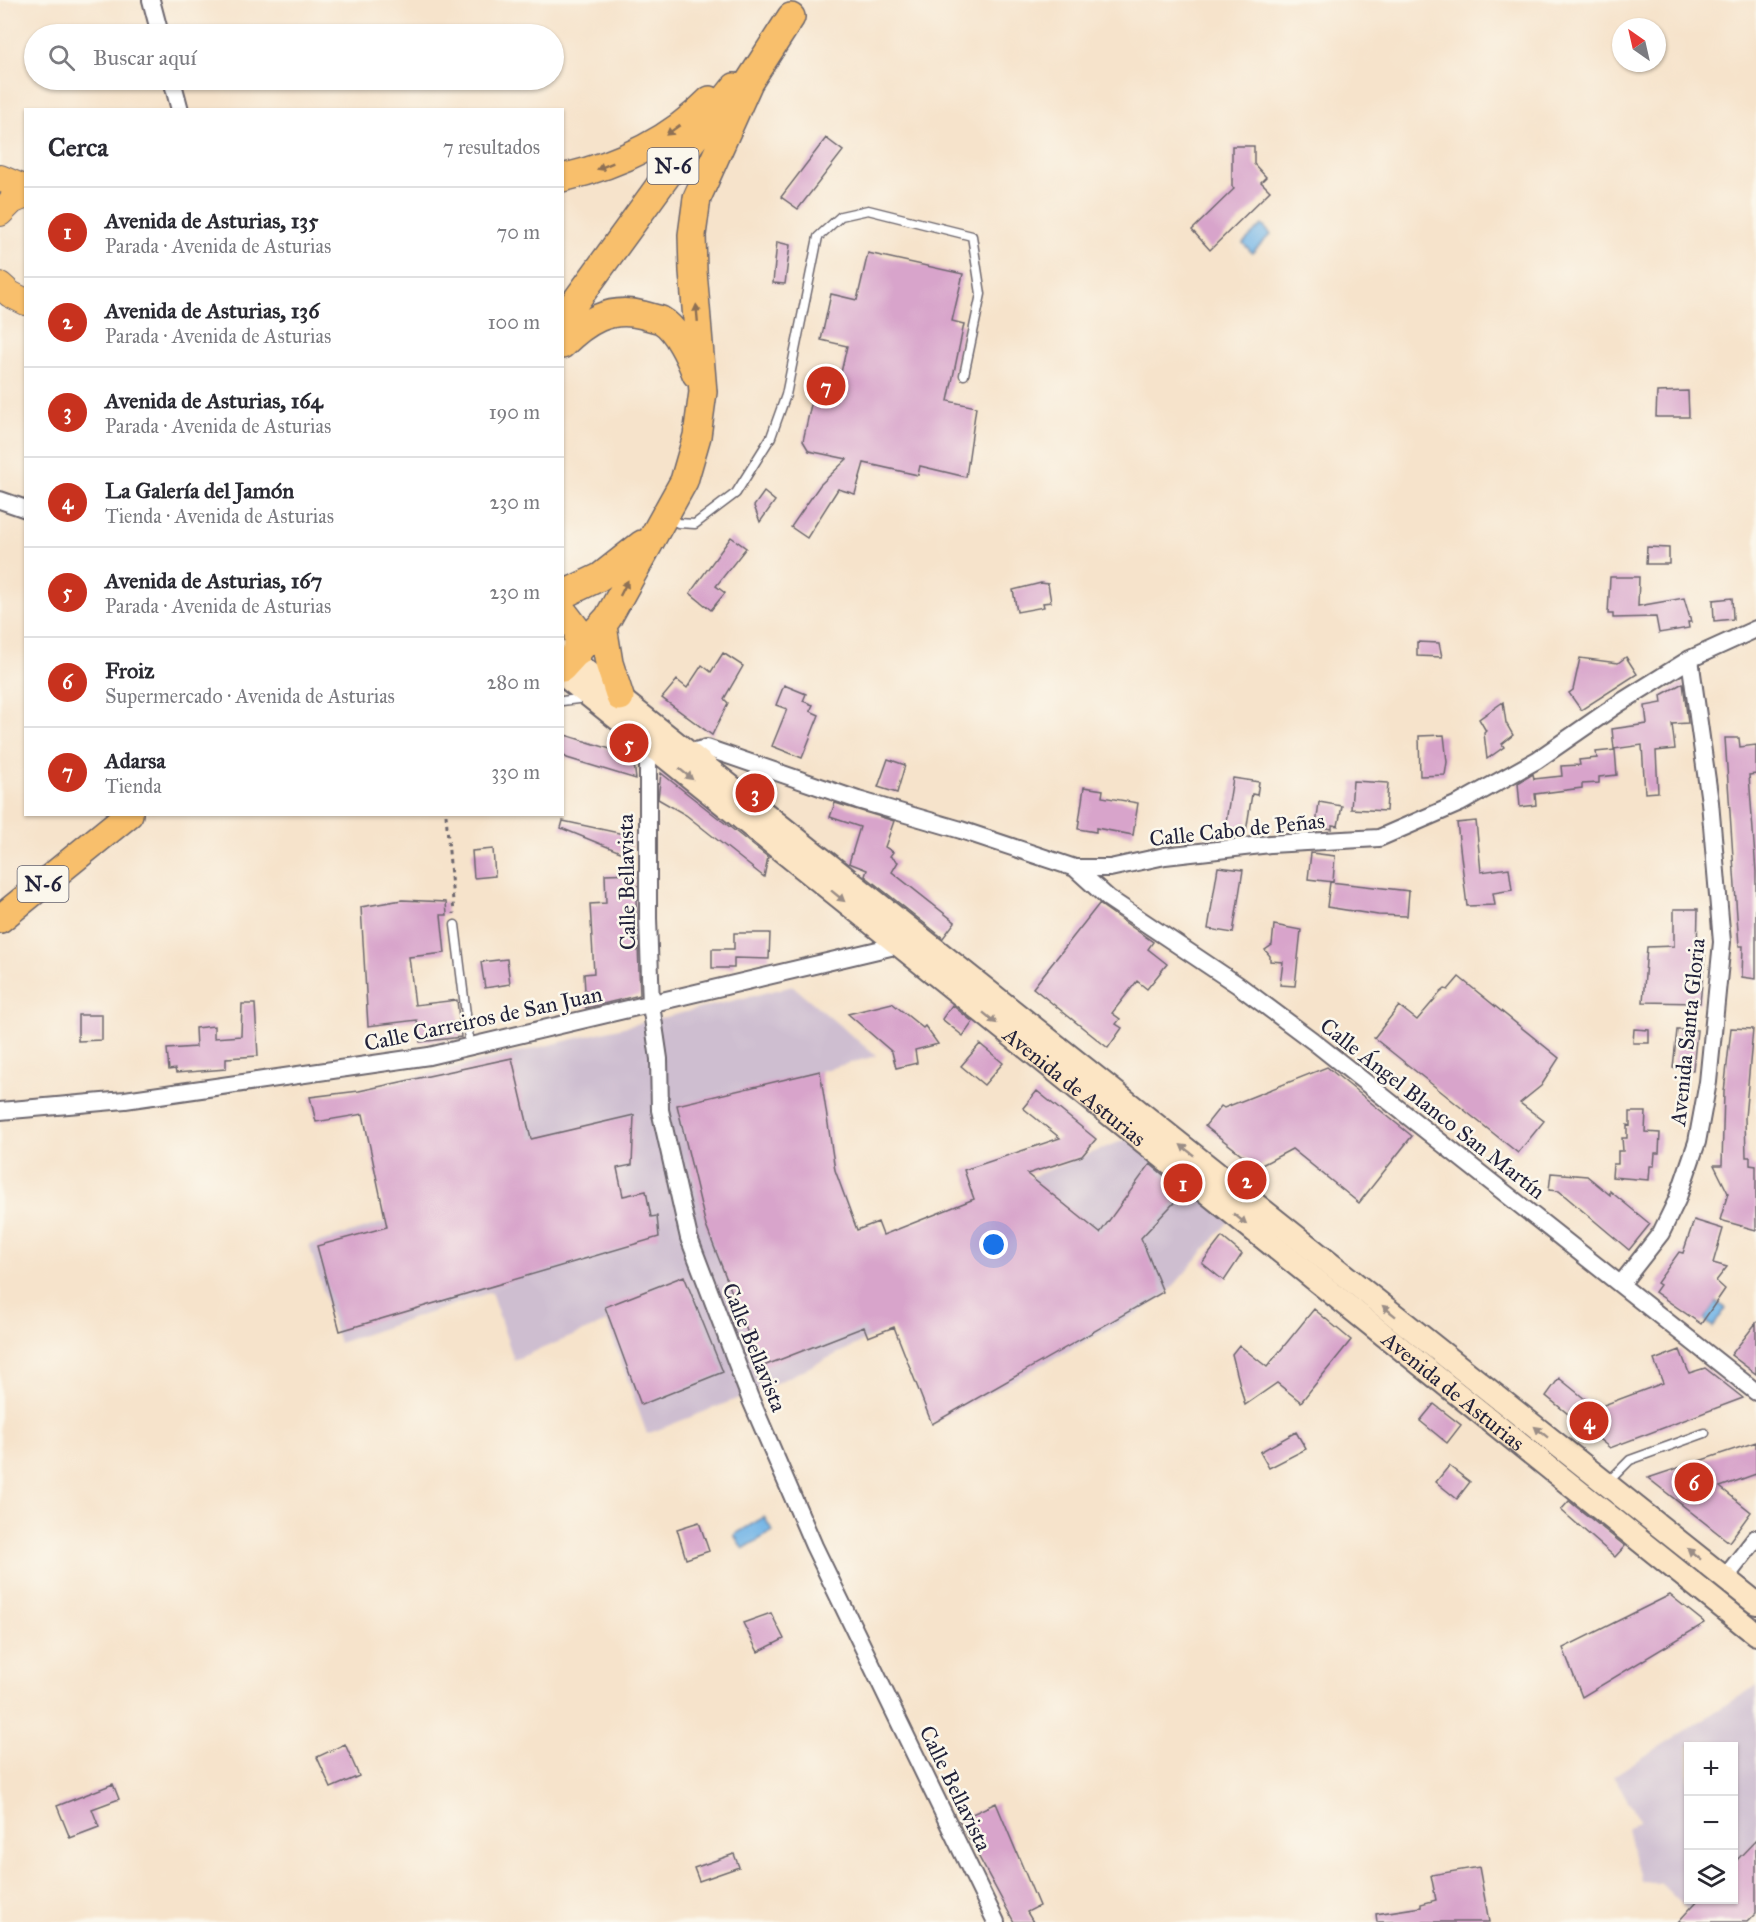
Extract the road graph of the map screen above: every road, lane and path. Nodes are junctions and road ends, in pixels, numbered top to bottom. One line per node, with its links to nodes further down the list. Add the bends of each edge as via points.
1 (151, 0): 3 (street)
2 (798, 9): 7 (highway, one-way to 7, via 702,109 646,149 595,170); 13 (highway, N-6, via 692,141); 16 (highway, one-way to 2, via 693,272 697,198 750,82)
3 (157, 24)
4 (175, 90): 5 (street)
5 (179, 108)
6 (0, 178): 8 (main road)
7 (564, 178)
8 (24, 188)
9 (24, 196): 10 (main road)
10 (0, 213)
11 (0, 285): 12 (main road)
12 (16, 301)
13 (564, 317)
14 (564, 343): 16 (highway, via 604,313 632,312 662,321 686,350)
15 (964, 375): 19 (lane, via 981,294 972,236 868,210 841,216 818,237 786,395 758,460 736,493 695,524)
16 (703, 392): 19 (highway, via 692,459)
17 (0, 500): 18 (street)
18 (24, 508)
19 (660, 525): 20 (highway, via 600,577); 22 (highway, one-way to 19)
20 (564, 594)
21 (564, 613): 25 (highway, via 578,631)
22 (603, 626): 25 (highway); 26 (highway)
23 (1756, 629): 24 (street, Calle Cabo de Peñas)
24 (1690, 658): 33 (street, Calle Cabo de Peñas, via 1537,760 1460,803 1379,838 1270,844 1165,856 1110,868); 40 (street, Avenida Santa Gloria, via 1710,802 1722,942 1708,1083 1697,1142 1677,1200 1661,1233)
25 (567, 661): 26 (main road, Avenida de Asturias); 27 (main road, Avenida de Asturias)
26 (620, 697): 30 (main road, Avenida de Asturias)
27 (591, 698): 28 (lane); 29 (main road, Avenida de Asturias)
28 (564, 701)
29 (648, 744): 36 (main road, Avenida de Asturias, one-way to 36); 37 (street, Calle Bellavista)
30 (687, 753): 33 (street, Calle Cabo de Peñas, via 707,748); 43 (main road, Avenida de Asturias, one-way to 30)
31 (127, 816): 34 (highway, N-6)
32 (446, 816): 35 (path)
33 (1076, 868): 40 (street, Calle Ángel Blanco San Martín, via 1108,898 1313,1041)
34 (0, 919)
35 (455, 925): 38 (lane)
36 (899, 945): 37 (street, Calle Carreiros de San Juan); 47 (main road, Avenida de Asturias, one-way to 47)
37 (651, 1005): 38 (street, Calle Carreiros de San Juan); 48 (street, Calle Bellavista, via 659,1059 660,1110 689,1238 750,1398 814,1546)
38 (470, 1047): 39 (street, Calle Carreiros de San Juan, via 125,1100)
39 (0, 1111)
40 (1621, 1284): 41 (street, Calle Ángel Blanco San Martín)
41 (1756, 1392)
42 (1705, 1433): 43 (lane, via 1630,1460)
43 (1606, 1484): 45 (main road, Avenida de Asturias, one-way to 43)
44 (1756, 1538): 45 (street)
45 (1725, 1578): 46 (main road, Avenida de Asturias)
46 (1756, 1603)
47 (1756, 1634)
48 (996, 1922)

